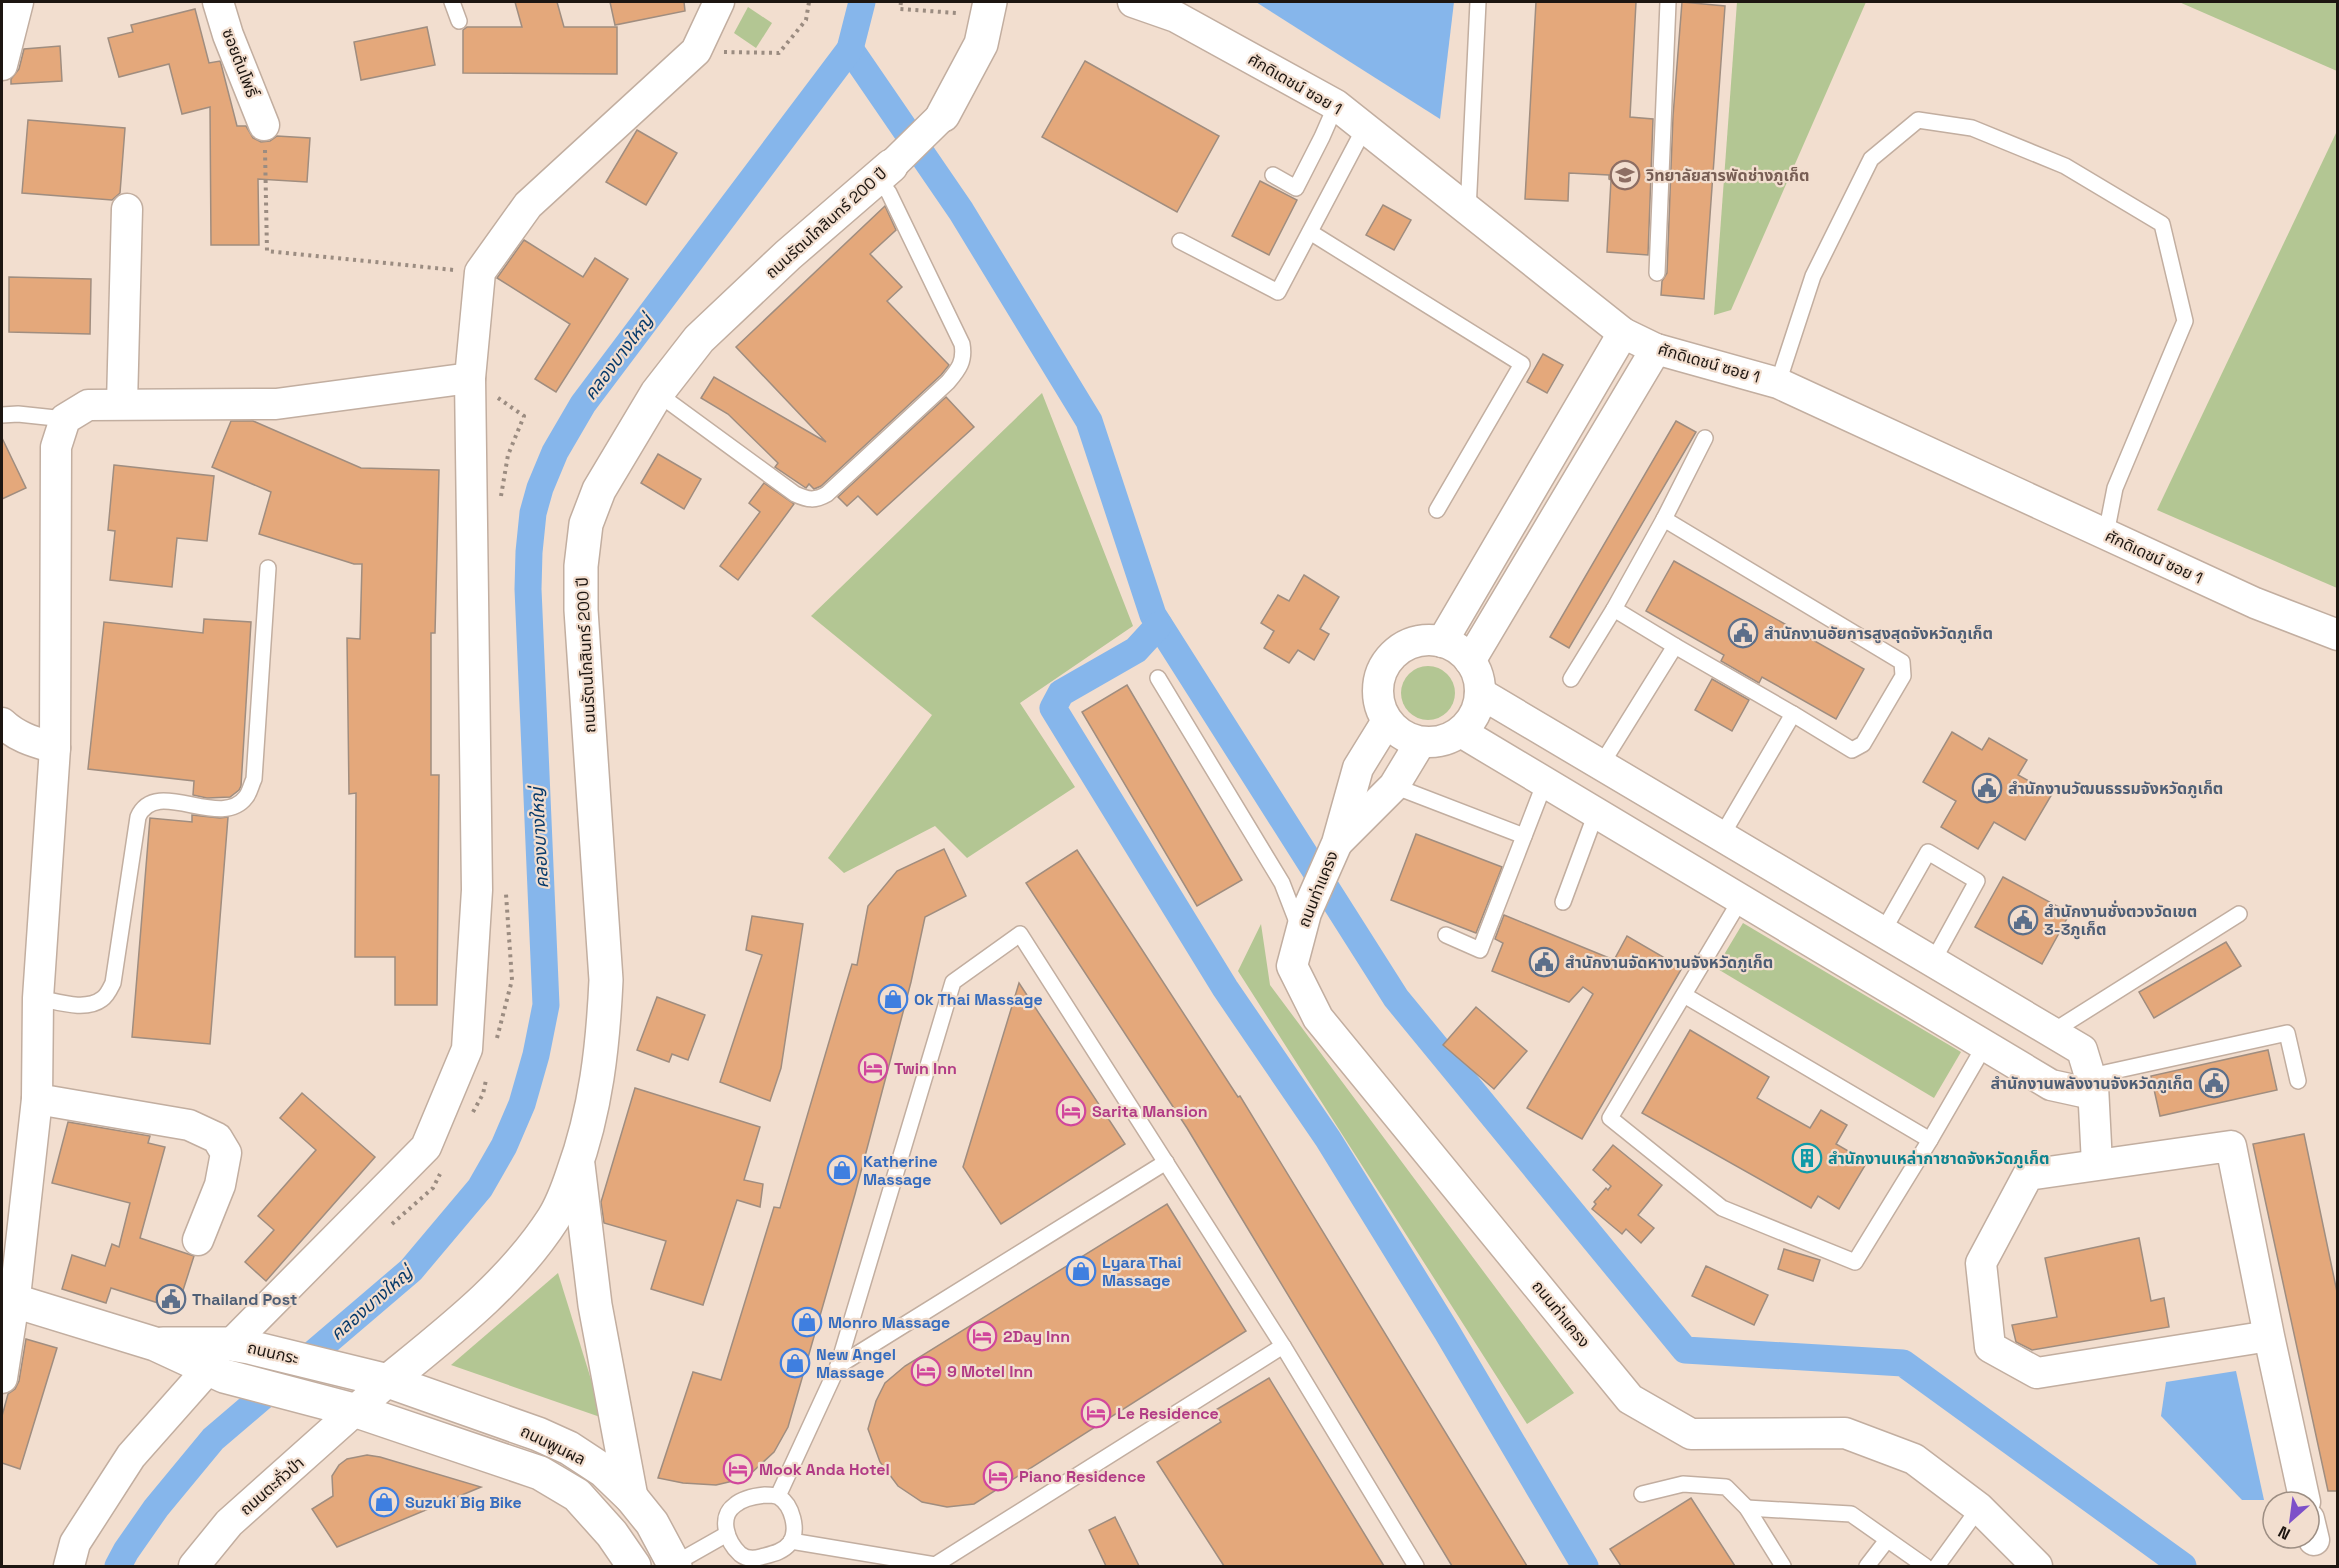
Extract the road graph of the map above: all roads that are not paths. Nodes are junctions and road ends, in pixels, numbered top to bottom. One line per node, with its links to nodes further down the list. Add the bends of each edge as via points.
1 (18, 2): 10 (street)
2 (218, 2): 13 (street, ซอยต้นโพธิ์)
3 (452, 2): 9 (lane)
4 (719, 2): 24 (street, via 696,51 528,205 480,272)
5 (990, 2): 12 (street, ถนนรัตนโกสินทร์ 200 ปี, via 981,44)
6 (1133, 2): 11 (street, ศักดิเดชน์ ซอย 1, via 1176,17)
7 (1478, 2): 18 (lane)
8 (1668, 2): 21 (lane)
9 (459, 21)
10 (2, 65)
11 (1336, 105): 14 (street, ศักดิเดชน์ ซอย 1); 16 (lane, via 1296,188)
12 (943, 115): 15 (street, ถนนรัตนโกสินทร์ 200 ปี)
13 (264, 125)
14 (1364, 129): 18 (street, ศักดิเดชน์ ซอย 1); 19 (lane)
15 (884, 171): 26 (street, ถนนรัตนโกสินทร์ 200 ปี, via 699,339); 26 (lane, via 889,193 962,344 965,357 948,382 817,500 795,494)
16 (1273, 175)
17 (127, 209): 27 (street)
18 (1468, 211): 22 (street, ศักดิเดชน์ ซอย 1)
19 (1310, 232): 20 (lane, via 1278,292); 31 (lane, via 1522,364)
20 (1180, 241)
21 (1657, 273)
22 (1623, 333): 23 (street, ศักดิเดชน์ ซอย 1); 37 (street)
23 (1656, 349): 25 (street, ศักดิเดชน์ ซอย 1); 39 (street)
24 (470, 378): 27 (street, via 276,404); 83 (street, via 477,890 467,1049 426,1147)
25 (1778, 383): 33 (street, ศักดิเดชน์ ซอย 1); 33 (lane, via 1813,276 1871,159 1918,120 1972,128 2065,166 2162,224 2185,321 2115,488)
26 (657, 393): 76 (street, ถนนรัตนโกสินทร์ 200 ปี, via 599,490 586,524 581,566 606,980 598,1083)
27 (122, 404): 29 (street, via 88,405)
28 (2, 415): 29 (lane)
29 (65, 419): 48 (street, via 56,447)
30 (1705, 438): 32 (lane)
31 (1437, 510)
32 (1664, 519): 35 (lane); 43 (lane, via 1902,662 1903,676 1863,744 1852,750)
33 (2106, 534): 36 (street, ศักดิเดชน์ ซอย 1, via 2255,603)
34 (268, 568): 68 (lane, via 254,780 246,797 233,807 155,800 142,807 113,983 103,998 93,1004)
35 (1614, 609): 38 (lane); 41 (lane)
36 (2337, 635)
37 (1442, 642): 39 (street); 44 (street, via 1424,640 1403,647 1391,657 1382,671 1378,689)
38 (1675, 646): 43 (lane); 49 (lane)
39 (1470, 661): 42 (street)
40 (1158, 678): 62 (lane)
41 (1571, 679)
42 (1480, 693): 46 (street, via 1474,716); 49 (street)
43 (1793, 714): 55 (lane)
44 (1387, 721): 47 (street, via 1395,730); 57 (street, ถนนท่าแครง, via 1358,768)
45 (2, 723): 48 (street, via 12,733)
46 (1461, 732): 47 (street, via 1441,741); 50 (street)
47 (1420, 743): 51 (street, ถนนท่าแครง)
48 (55, 748): 68 (street)
49 (1601, 765): 52 (street)
50 (1545, 782): 53 (street); 54 (lane)
51 (1394, 786): 54 (lane); 57 (street, ถนนท่าแครง)
52 (1666, 804): 55 (street); 56 (street)
53 (1596, 813): 56 (street); 60 (lane)
54 (1524, 836): 64 (lane, via 1480,950)
55 (1721, 837): 59 (street)
56 (1645, 842): 58 (street)
57 (1337, 843): 62 (street, ถนนท่าแครง)
58 (1741, 900): 65 (street); 67 (lane)
59 (1828, 901): 63 (street); 65 (street)
60 (1563, 902)
61 (2239, 914): 70 (lane)
62 (1304, 923): 95 (street, ถนนท่าแครง, via 1292,966 1318,1018 1630,1399 1691,1434 1845,1433 1914,1459)
63 (1882, 933): 66 (street); 66 (lane, via 1928,852 1977,881)
64 (1446, 935)
65 (1806, 938): 71 (street)
66 (1932, 963): 69 (street)
67 (1684, 995): 75 (lane); 75 (lane, via 1610,1118 1722,1208 1855,1262)
68 (38, 998): 74 (street)
69 (1994, 999): 70 (street); 71 (street)
70 (2052, 1032): 72 (street, via 2082,1050)
71 (1978, 1041): 72 (street, via 2051,1085 2083,1092); 75 (lane)
72 (2092, 1081): 73 (lane, via 2287,1033); 78 (street)
73 (2298, 1081)
74 (37, 1099): 79 (street, via 189,1125 217,1138 226,1153 220,1185); 80 (street)
75 (1930, 1140)
76 (578, 1161): 88 (street, ถนนรัตนโกสินทร์ 200 ปี, via 555,1217 524,1257 473,1311); 93 (street, via 595,1305)
77 (1166, 1162): 84 (lane); 85 (lane); 85 (lane, via 1020,934 953,982)
78 (2097, 1164): 81 (street, via 2231,1146); 81 (street, via 2028,1174 1981,1263 1990,1347 2037,1373)
79 (198, 1240)
80 (8, 1299): 82 (street, ถนนกระ); 87 (street)
81 (2269, 1336): 90 (street)
82 (155, 1344): 83 (street, ถนนกระ); 86 (street, ถนนกระ)
83 (240, 1345): 88 (street, ถนนกระ)
84 (1283, 1346): 99 (lane, via 935,1565); 104 (lane)
85 (838, 1366): 92 (lane)
86 (216, 1372): 89 (street, ถนนกระ); 101 (street, via 131,1456 75,1544)
87 (2, 1378)
88 (388, 1381): 89 (street, ถนนตะกั่วป่า); 93 (street, ถนนพูนผล, via 568,1448 604,1472)
89 (357, 1411): 102 (street, ถนนตะกั่วป่า, via 229,1523); 103 (street, ถนนพูนผล, via 540,1473 577,1495)
90 (2302, 1490)
91 (1642, 1494): 94 (lane, via 1683,1484 1726,1487)
92 (778, 1496): 96 (lane, via 751,1497 735,1504 728,1511); 98 (lane, via 793,1517)
93 (631, 1497): 100 (street, ถนนพูนผล, via 652,1523)
94 (1747, 1508): 97 (lane, via 1851,1514); 105 (lane)
95 (1979, 1508): 108 (lane); 109 (street, ถนนท่าแครง)
96 (727, 1534): 98 (lane, via 742,1556 753,1559 782,1551); 100 (lane)
97 (1887, 1540): 106 (lane); 107 (lane)
98 (791, 1541): 99 (lane)
99 (886, 1561)
100 (675, 1565)
101 (69, 1566)
102 (194, 1566)
103 (634, 1566)
104 (1416, 1566)
105 (1783, 1566)
106 (1868, 1566)
107 (1925, 1566)
108 (1937, 1566)
109 (2037, 1566)

